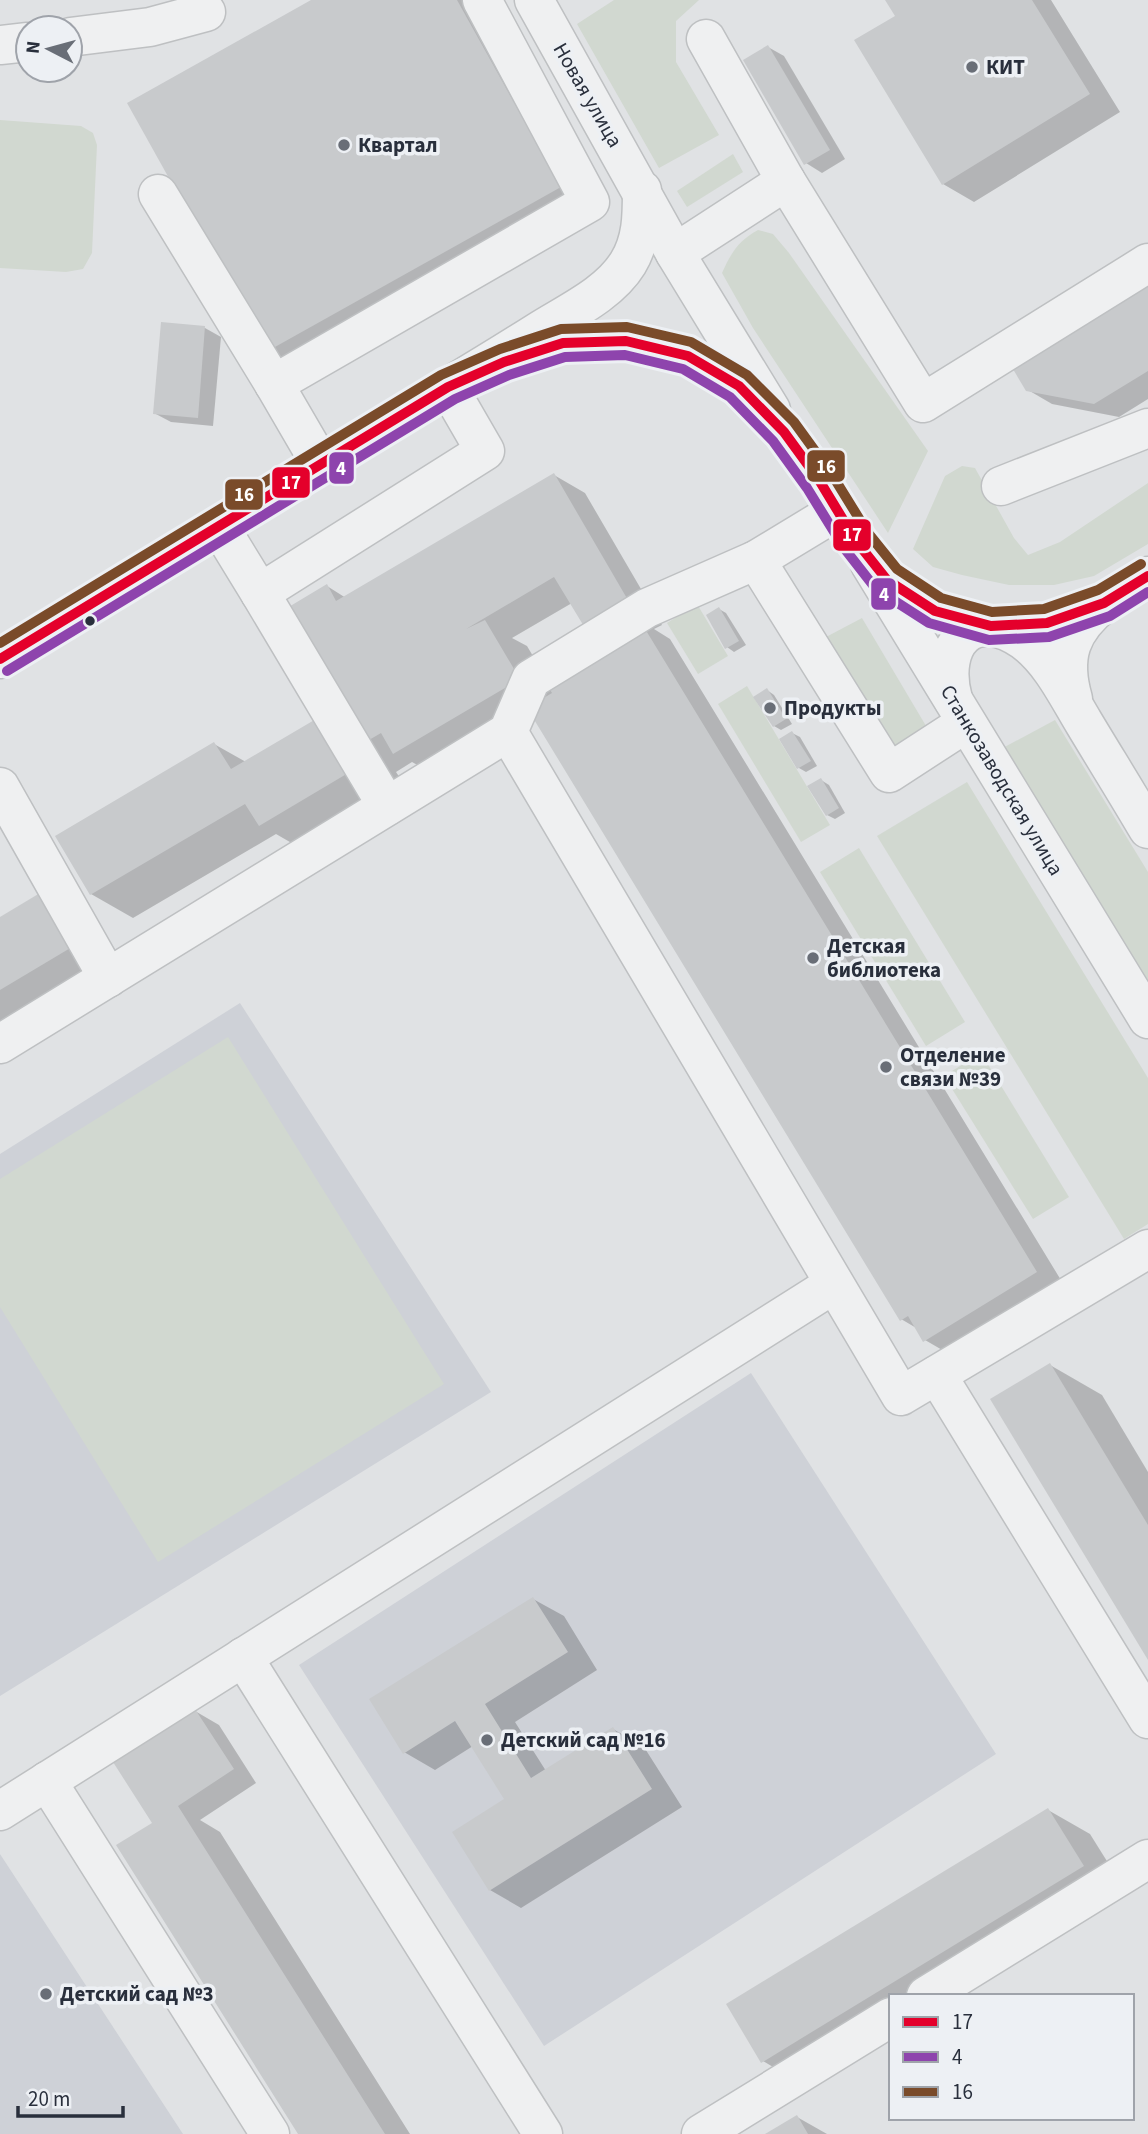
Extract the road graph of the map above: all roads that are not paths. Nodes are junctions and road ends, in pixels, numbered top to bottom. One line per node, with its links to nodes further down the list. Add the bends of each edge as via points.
1 (482, 0): 11 (street, via 590,202)
2 (213, 4): 4 (street, via 150,27)
3 (545, 4): 7 (street, Новая улица)
4 (84, 35)
5 (706, 39): 6 (street)
6 (786, 181): 9 (street); 10 (street, via 923,403)
7 (642, 190): 9 (street, Новая улица); 12 (street, via 636,246 610,284)
8 (158, 194): 11 (street)
9 (675, 253): 14 (street, Новая улица)
10 (1148, 263)
11 (274, 384): 15 (street)
12 (448, 387): 14 (main road, via 503,362 563,343 626,341 688,356 739,386); 15 (main road); 21 (street, via 485,451)
13 (1148, 428): 16 (street)
14 (784, 432): 18 (main road)
15 (320, 463): 17 (main road)
16 (1000, 486)
17 (219, 526): 21 (street); 24 (main road)
18 (847, 526): 19 (street); 23 (main road, via 887,580 936,611); 26 (street, Станкозаводская улица)
19 (756, 560): 26 (street, via 889,773); 27 (street, via 647,608 531,679)
20 (1148, 576): 22 (main road)
21 (260, 593): 29 (street)
22 (1104, 603): 23 (main road, via 1047,623); 25 (street, via 1087,616 1069,652 1067,669)
23 (990, 626): 25 (street, via 1024,641 1049,666); 26 (street, via 963,636 950,658 949,674)
24 (0, 659)
25 (1075, 708): 30 (street)
26 (961, 714): 32 (street, Станкозаводская улица)
27 (508, 732): 29 (street); 35 (street)
28 (0, 787): 31 (street)
29 (387, 806): 31 (street)
30 (1148, 828)
31 (108, 978): 33 (street)
32 (1148, 1019)
33 (0, 1044)
34 (1148, 1249): 36 (street)
35 (834, 1284): 36 (street, via 901,1396); 37 (street)
36 (937, 1375): 38 (street)
37 (243, 1657): 39 (street); 45 (street)
38 (1148, 1719)
39 (47, 1781): 40 (street); 44 (street)
40 (0, 1811)
41 (1148, 1859): 42 (street)
42 (929, 1994)
43 (889, 2018): 46 (street)
44 (270, 2134)
45 (543, 2134)
46 (701, 2134)

